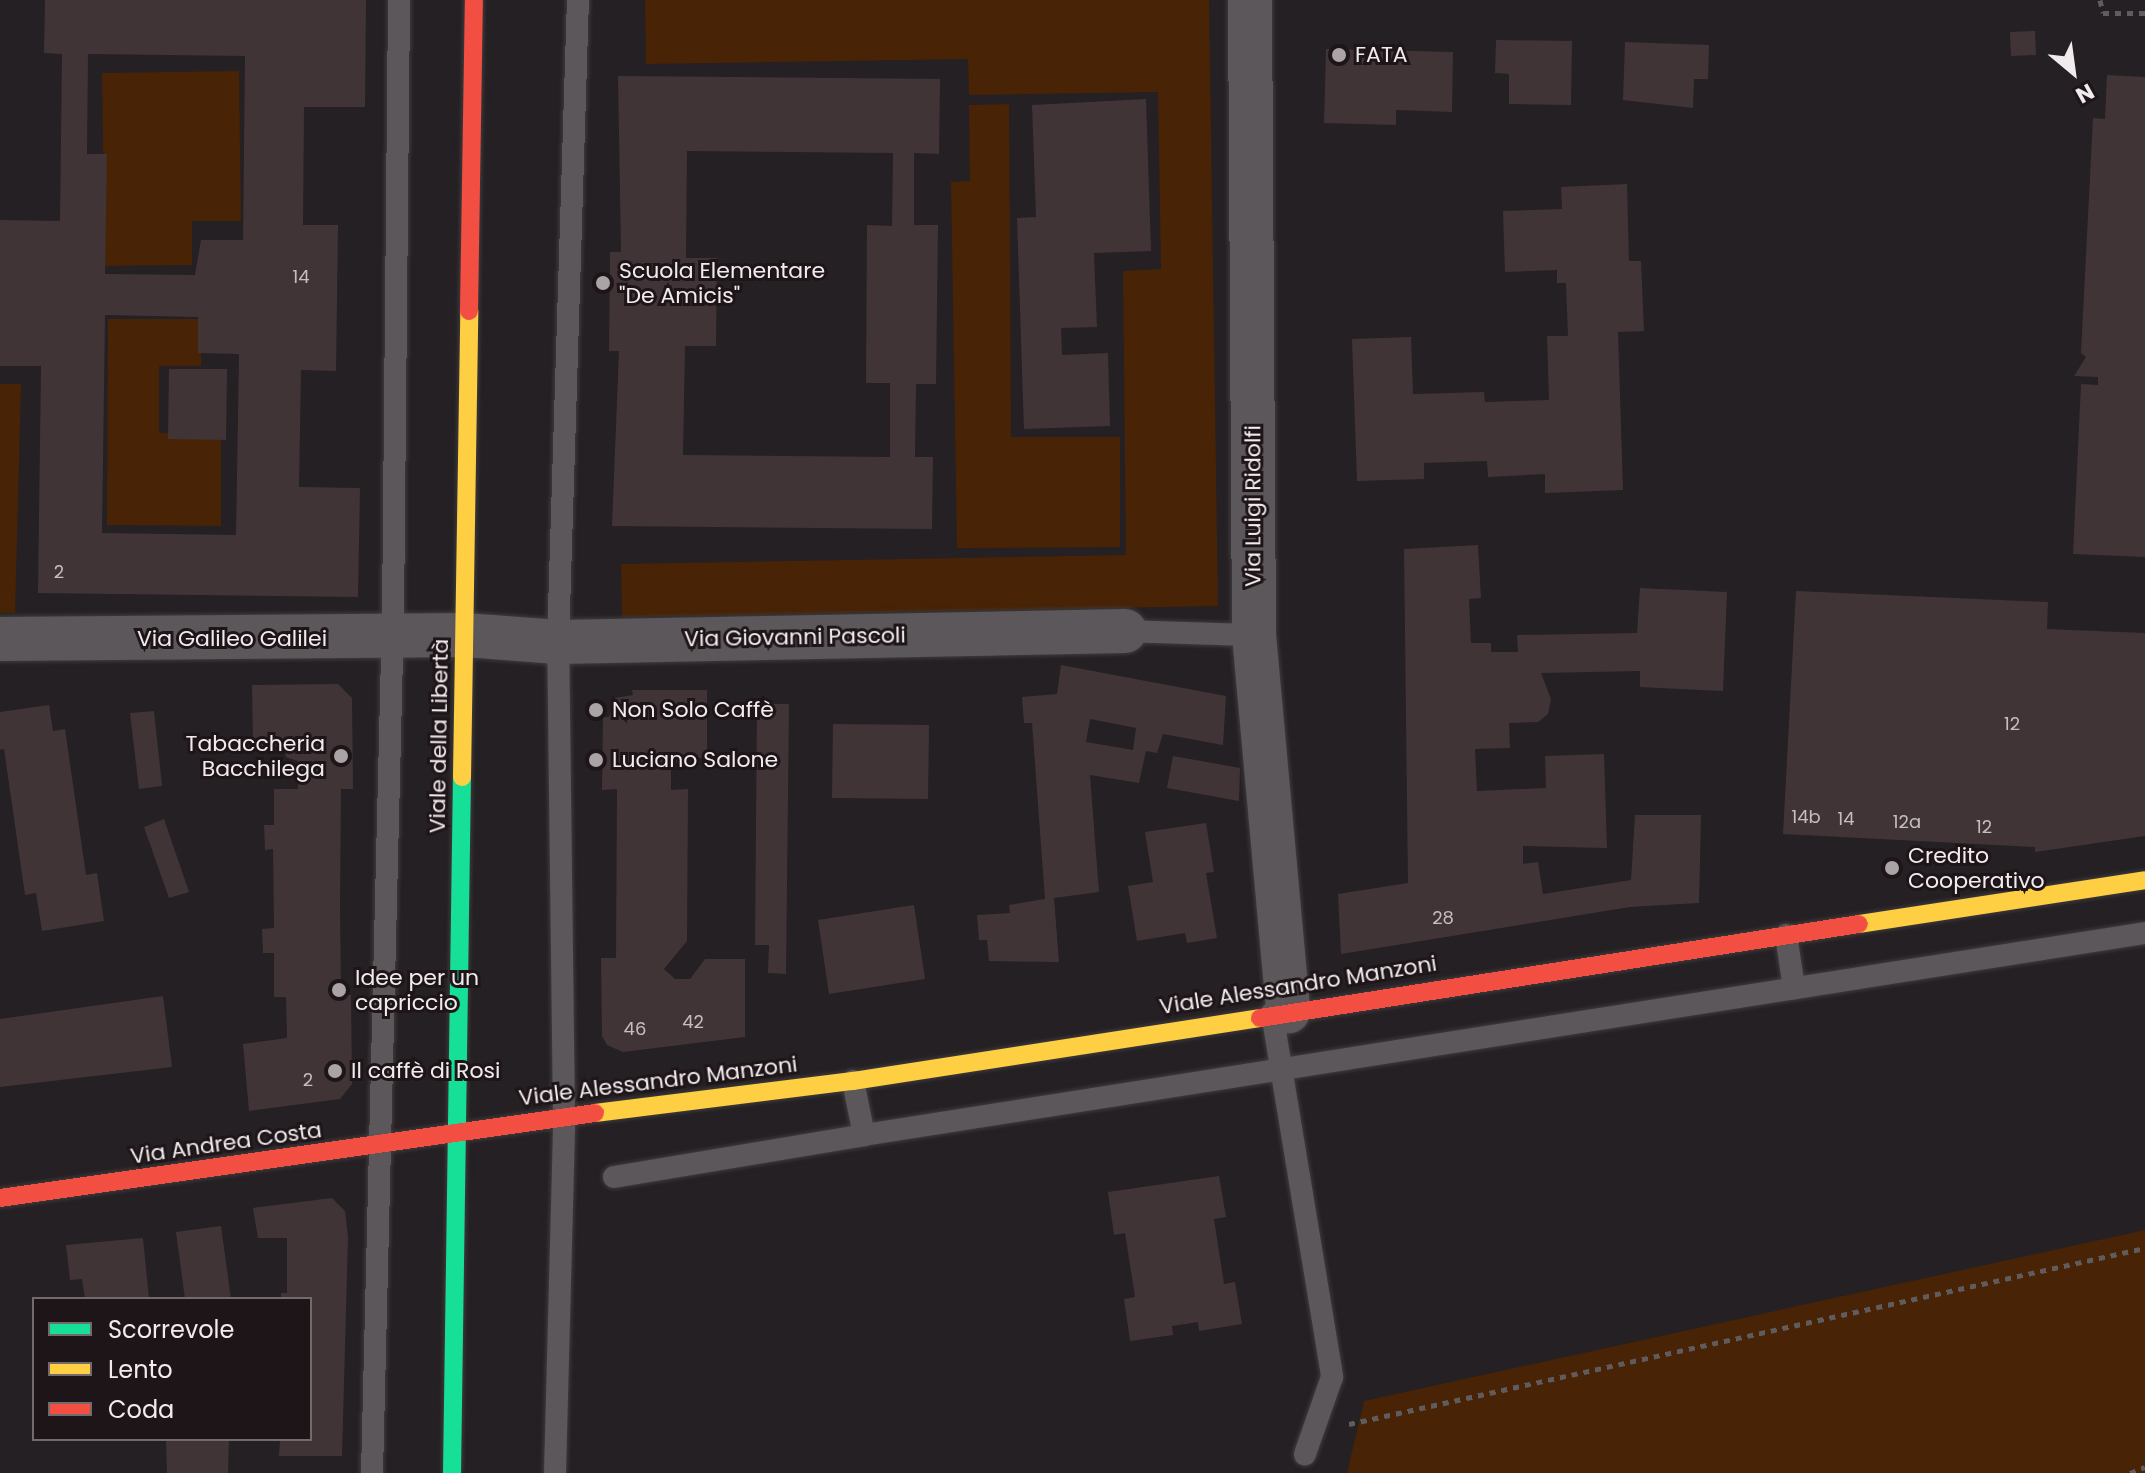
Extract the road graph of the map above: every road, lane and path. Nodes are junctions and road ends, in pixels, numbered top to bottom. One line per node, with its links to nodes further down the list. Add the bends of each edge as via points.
1 (399, 0): 11 (lane)
2 (474, 0): 8 (street, Viale della Libertà)
3 (578, 0): 12 (lane)
4 (1250, 0): 9 (street, Via Luigi Ridolfi)
5 (2100, 0): 6 (path, via 2103,13)
6 (2145, 13)
7 (1125, 631): 9 (lane); 12 (street, Via Giovanni Pascoli)
8 (465, 635): 11 (street, Via Galileo Galilei); 12 (street, Via Giovanni Pascoli); 21 (street, Viale della Libertà)
9 (1254, 635): 17 (street, Via Luigi Ridolfi)
10 (0, 639): 11 (street, Via Galileo Galilei)
11 (393, 640): 23 (lane)
12 (558, 642): 20 (lane)
13 (2145, 880): 15 (street, Viale Alessandro Manzoni)
14 (2145, 933): 16 (lane)
15 (1786, 935): 16 (lane); 17 (street, Viale Alessandro Manzoni)
16 (1794, 988): 18 (lane)
17 (1280, 1012): 18 (lane); 19 (street, Viale Alessandro Manzoni)
18 (1281, 1067): 22 (lane); 28 (lane, via 1332,1377)
19 (853, 1081): 20 (street, Viale Alessandro Manzoni); 22 (lane)
20 (564, 1118): 21 (street, Viale Alessandro Manzoni); 32 (lane)
21 (458, 1130): 23 (street, Via Andrea Costa); 31 (street, Viale della Libertà)
22 (864, 1135): 24 (lane)
23 (378, 1146): 25 (street, Via Andrea Costa); 30 (lane)
24 (614, 1177)
25 (0, 1198)
26 (2145, 1248): 27 (path)
27 (1338, 1426)
28 (1305, 1454)
29 (2145, 1467): 33 (path)
30 (372, 1473)
31 (452, 1473)
32 (555, 1473)
33 (2130, 1473)

